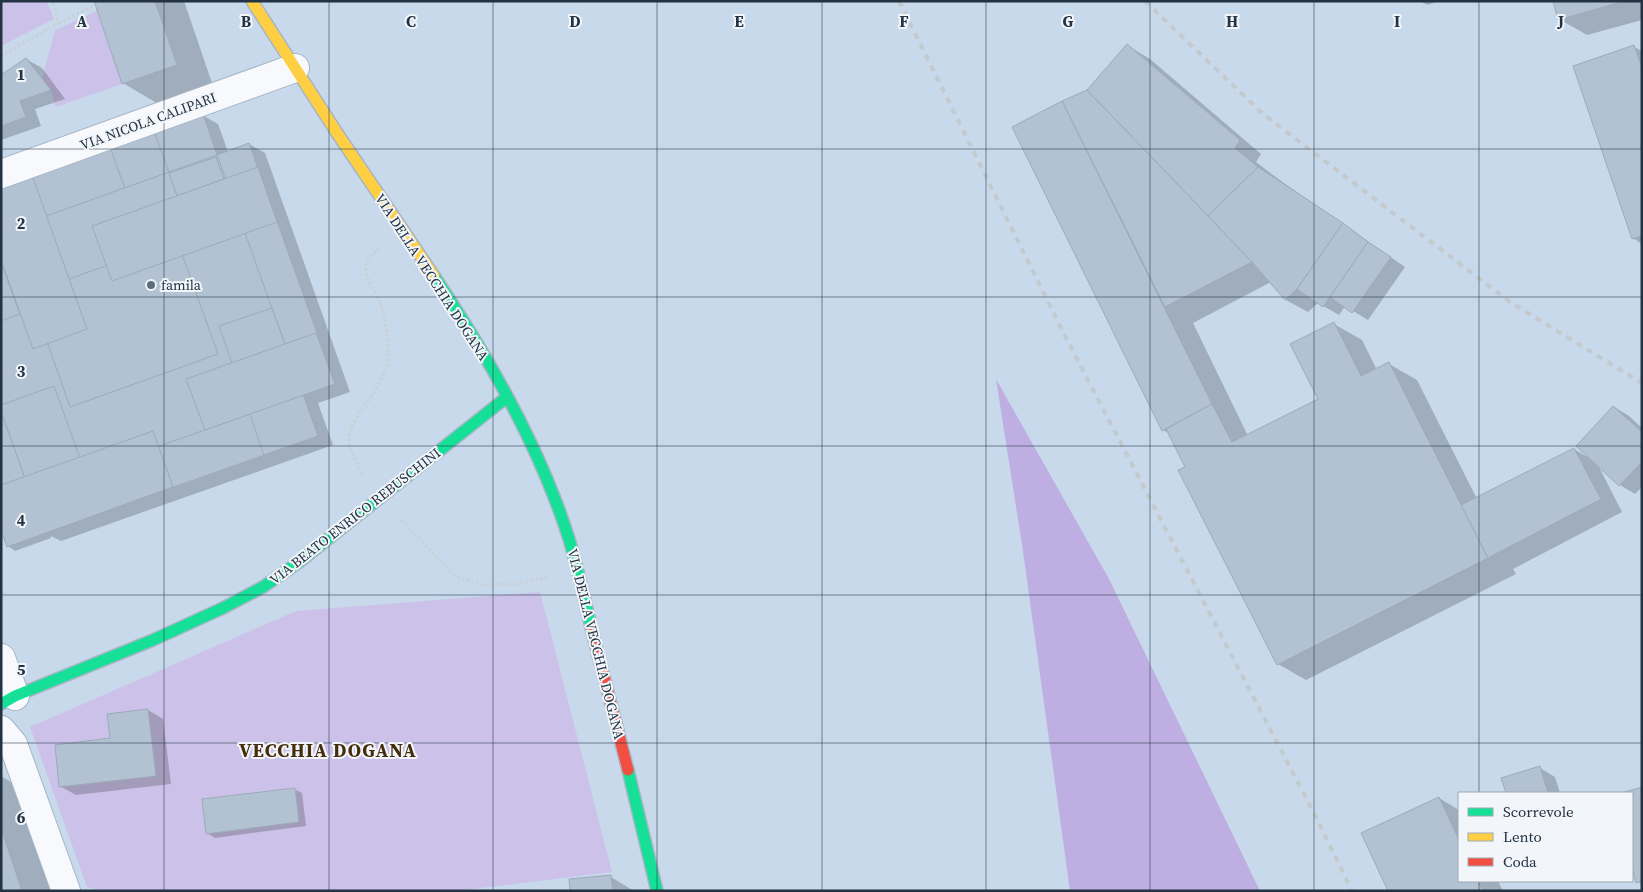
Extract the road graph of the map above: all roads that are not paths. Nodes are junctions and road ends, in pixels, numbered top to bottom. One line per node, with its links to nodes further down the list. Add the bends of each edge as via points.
1 (252, 1): 2 (street, VIA DELLA VECCHIA DOGANA)
2 (295, 68): 3 (street, VIA NICOLA CALIPARI); 4 (street, VIA DELLA VECCHIA DOGANA, via 468,327)
3 (1, 174)
4 (507, 397): 6 (street, VIA BEATO ENRICO REBUSCHINI, via 263,587 153,640); 9 (street, VIA DELLA VECCHIA DOGANA, via 541,466 569,539)
5 (1, 658): 6 (street)
6 (8, 700)
7 (1, 730): 8 (street, via 13,744)
8 (66, 891)
9 (657, 891)

